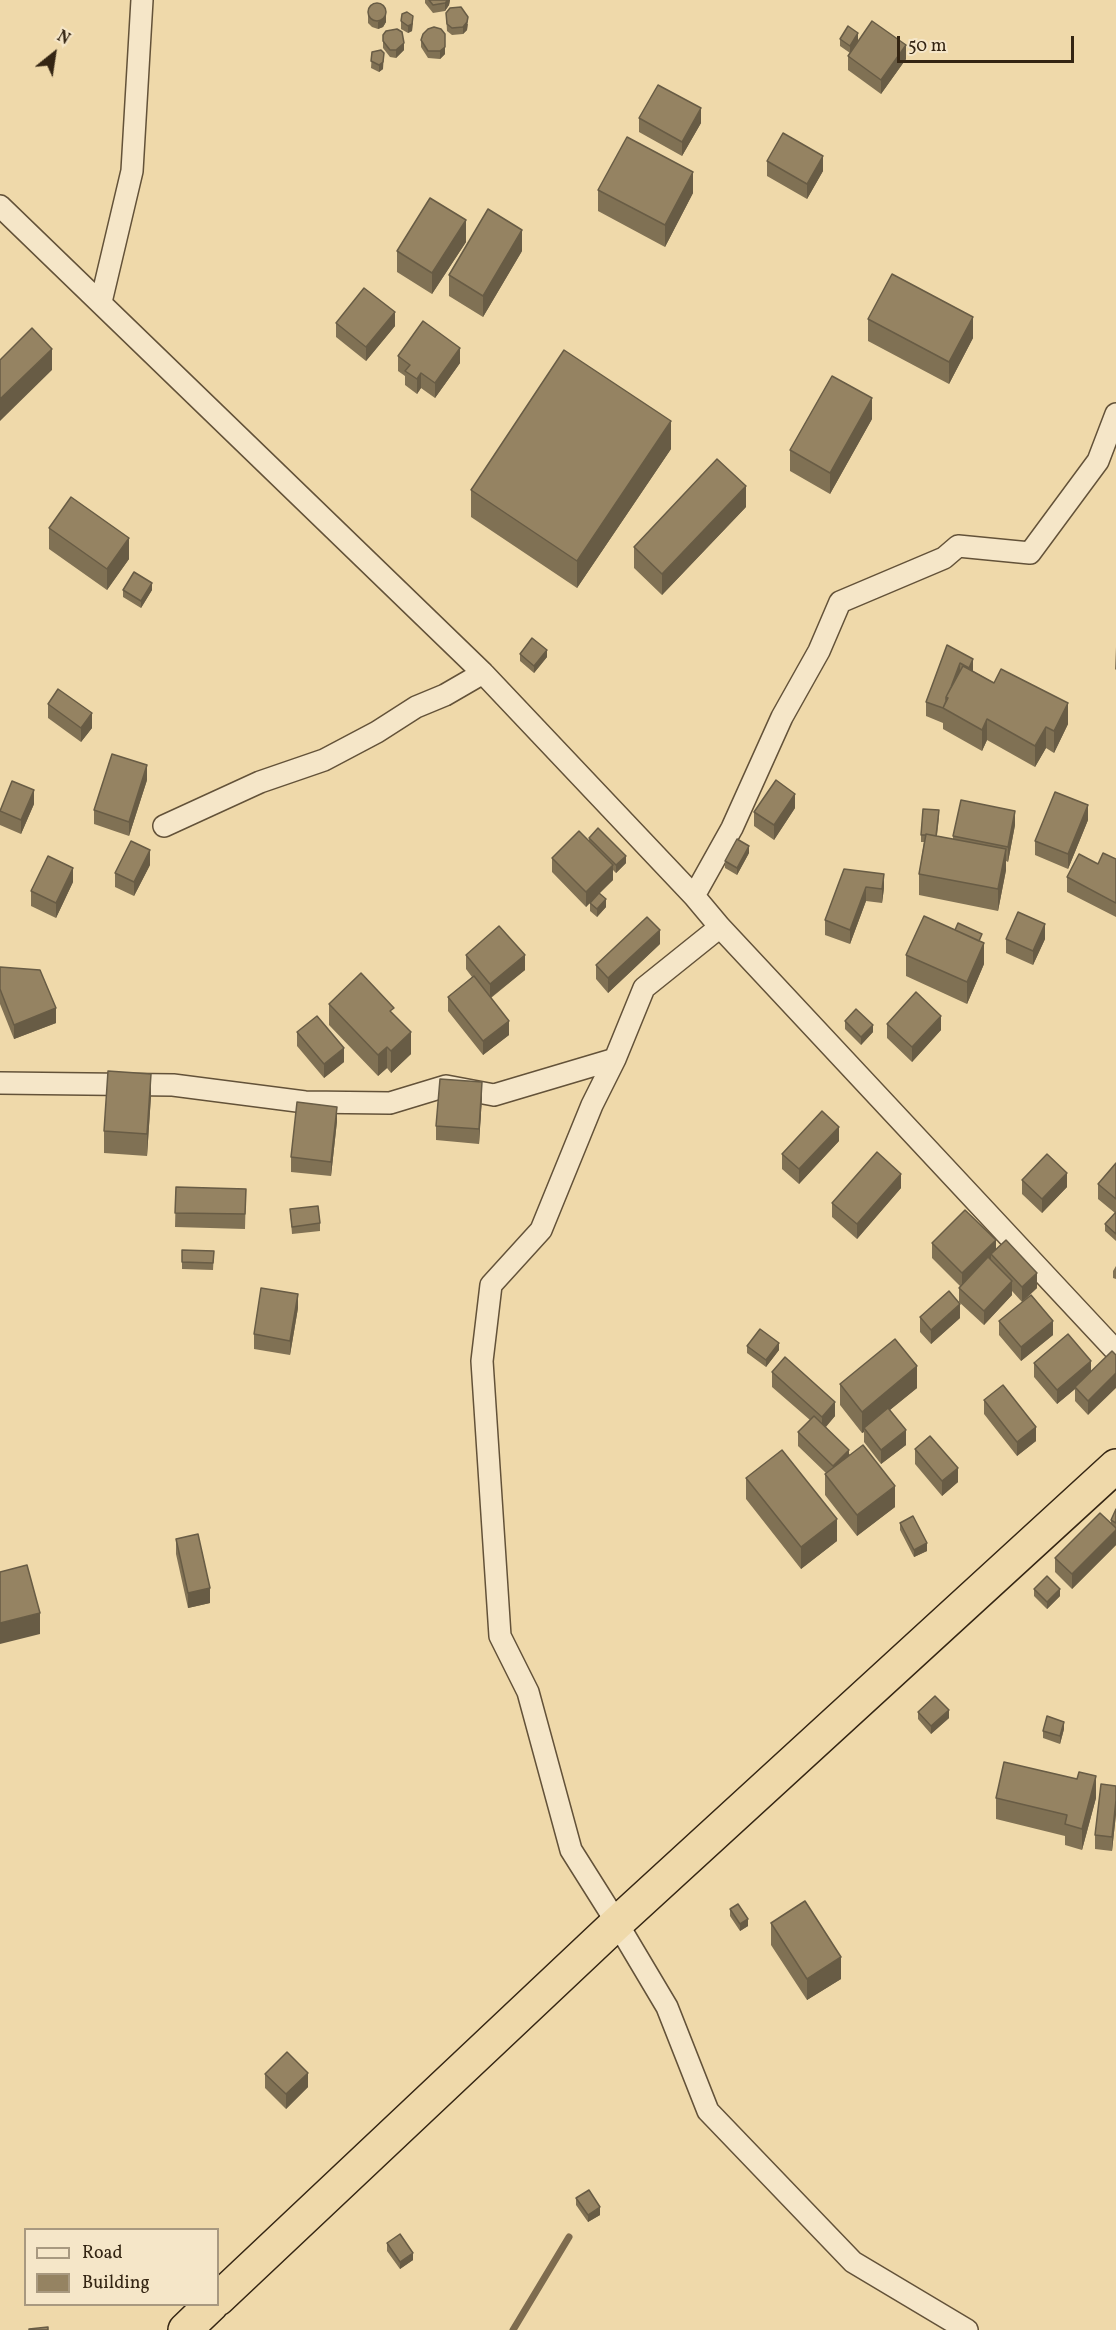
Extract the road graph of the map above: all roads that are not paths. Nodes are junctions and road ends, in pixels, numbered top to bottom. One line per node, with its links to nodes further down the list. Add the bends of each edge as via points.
1 (142, 0): 3 (street, via 132,171)
2 (0, 206): 3 (street)
3 (101, 302): 5 (street)
4 (1116, 414): 7 (street, via 1098,461 1030,553 958,546 944,558 840,602 732,828)
5 (483, 673): 6 (street, via 324,760 260,782); 7 (street)
6 (164, 826)
7 (694, 896): 8 (street)
8 (720, 927): 9 (street, via 644,988); 11 (street)
9 (615, 1059): 10 (street, via 494,1095 446,1086 390,1103 305,1102 173,1085); 13 (street, via 541,1230 491,1285 482,1362 500,1636 528,1692 571,1850)
10 (0, 1083)
11 (1116, 1351)
12 (1116, 1466): 13 (highway)
13 (617, 1923): 14 (highway); 17 (street, via 667,2007 708,2111 853,2262)
14 (219, 2298)
15 (210, 2306): 16 (highway)
16 (184, 2330)
17 (967, 2330)

